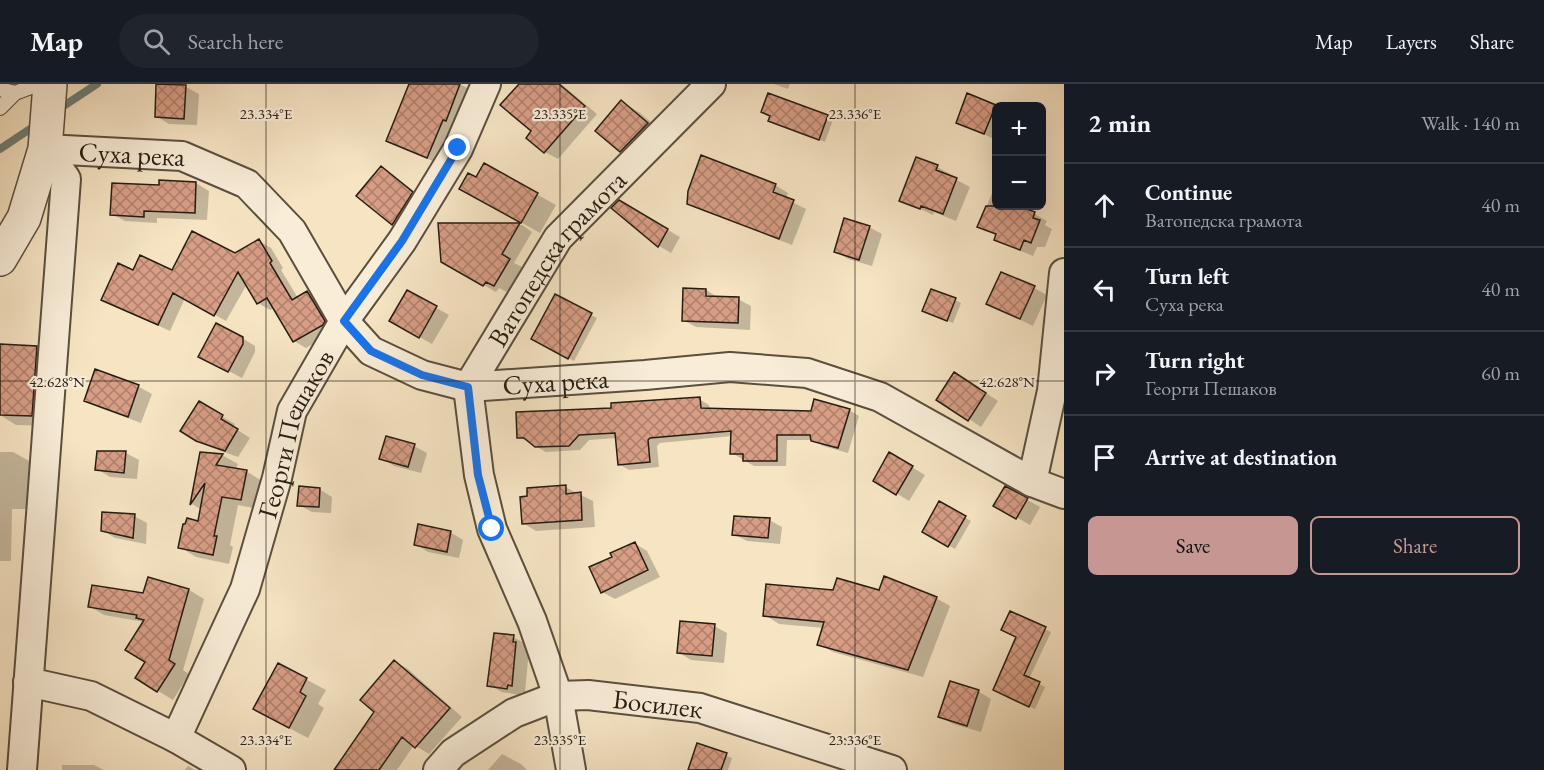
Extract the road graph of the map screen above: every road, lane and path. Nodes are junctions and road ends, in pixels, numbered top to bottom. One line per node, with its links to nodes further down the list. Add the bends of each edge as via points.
1 (39, 84): 6 (lane)
2 (50, 84): 8 (street)
3 (486, 84): 11 (street, Георги Пешаков, via 458,148 402,241)
4 (711, 84): 12 (street, Ватопедска грамота, via 558,238)
5 (0, 89): 6 (lane)
6 (15, 93): 7 (lane)
7 (0, 108)
8 (45, 149): 9 (street, via 24,218); 11 (street, Суха река, via 182,156 247,184 292,231); 15 (street, via 66,179)
9 (0, 259)
10 (1064, 273): 13 (street, via 1052,391)
11 (344, 321): 12 (street, Суха река, via 371,351 422,375); 17 (street, Георги Пешаков, via 292,411 245,589)
12 (468, 387): 13 (street, Суха река, via 730,367 807,373 880,397); 16 (street, via 478,475 492,529 532,621)
13 (1032, 482): 14 (street, Суха река)
14 (1064, 494)
15 (28, 682): 17 (street, via 91,696); 18 (street)
16 (558, 696): 20 (street, Босилек, via 514,713 453,753); 21 (street); 22 (street, Босилек, via 588,695 700,708)
17 (176, 738): 19 (street)
18 (22, 770)
19 (231, 770)
20 (438, 770)
21 (571, 770)
22 (892, 770)

